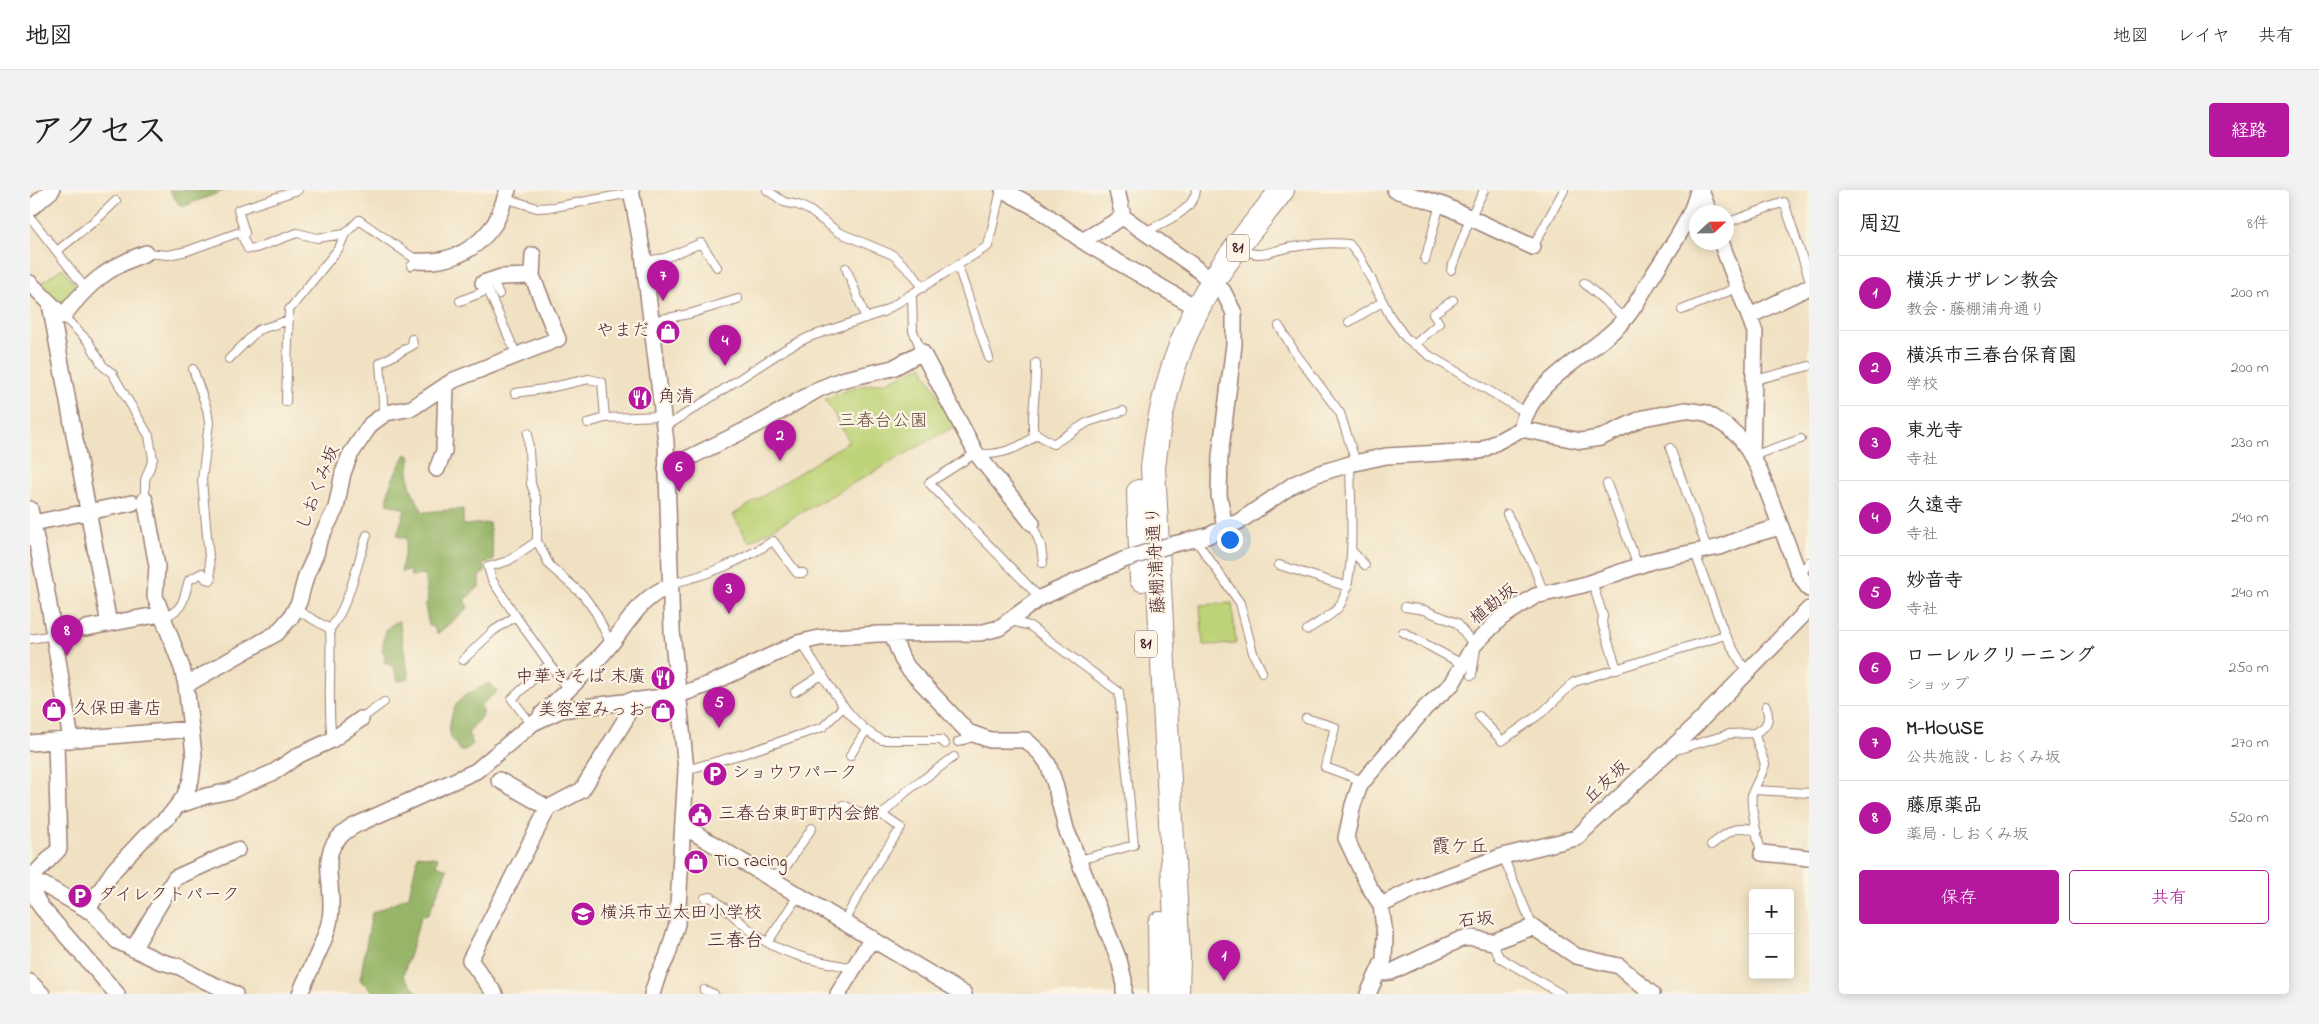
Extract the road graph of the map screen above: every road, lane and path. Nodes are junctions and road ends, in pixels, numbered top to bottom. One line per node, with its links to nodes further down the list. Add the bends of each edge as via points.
1 (52, 190): 18 (street)
2 (298, 190): 24 (lane, via 238,210 245,233)
3 (767, 190): 48 (lane, via 784,202 809,210 838,232 893,255)
4 (1002, 190): 26 (street); 36 (lane, via 988,246)
5 (1117, 190): 20 (street)
6 (1196, 190): 23 (lane, via 1196,196 1186,208)
7 (1261, 190): 42 (main road, 藤棚浦舟通り / 81)
8 (1282, 190): 28 (main road, 藤棚浦舟通り / 81)
9 (1395, 190): 16 (street)
10 (1484, 190): 21 (lane)
11 (1564, 190): 27 (lane)
12 (1700, 190): 17 (street); 62 (street, via 1675,240)
13 (631, 192): 14 (lane, via 554,208 537,208); 34 (street)
14 (506, 194): 35 (street, via 494,226 475,245 457,258)
15 (116, 200): 30 (lane)
16 (1440, 204): 21 (street); 33 (lane)
17 (1706, 205)
18 (30, 209)
19 (30, 217): 30 (lane)
20 (1123, 217): 23 (street); 26 (street)
21 (1470, 218): 27 (street); 39 (lane)
22 (1734, 220): 41 (lane, via 1784,202)
23 (1145, 232): 42 (street)
24 (242, 234): 25 (lane, via 248,249 297,233 317,238); 31 (lane, via 168,255)
25 (344, 234): 35 (lane, via 360,220); 63 (lane, via 339,248 290,310)
26 (1082, 241): 57 (street)
27 (1533, 247)
28 (1238, 248): 42 (main road, 藤棚浦舟通り / 81); 55 (lane, via 1259,256 1290,247 1348,244 1361,259)
29 (1723, 250): 46 (street)
30 (57, 251): 49 (lane)
31 (146, 253): 49 (street, via 120,263)
32 (533, 255): 40 (street)
33 (1424, 260)
34 (644, 262): 37 (lane, via 665,258 701,243); 64 (street)
35 (415, 264)
36 (958, 266): 48 (lane); 71 (lane)
37 (717, 267)
38 (846, 268): 61 (lane)
39 (1451, 270)
40 (532, 276): 43 (street); 70 (street, しおくみ坂, via 558,339)
41 (1809, 278)
42 (1207, 279): 57 (main road, 藤棚浦舟通り / 81); 105 (street, via 1223,291 1234,313 1234,345 1220,456 1219,495)
43 (487, 282): 50 (lane)
44 (30, 283): 56 (street)
45 (1584, 283): 62 (lane)
46 (1738, 287): 58 (lane); 60 (street)
47 (1809, 287): 60 (street)
48 (923, 288): 51 (lane)
49 (86, 289): 59 (street)
50 (499, 294)
51 (912, 295): 61 (lane); 69 (lane, via 912,331)
52 (738, 298): 64 (lane, via 689,314)
53 (1453, 300): 68 (lane, via 1433,314 1439,322)
54 (460, 302): 70 (lane, via 488,290)
55 (1382, 302): 65 (lane); 68 (lane)
56 (50, 304): 59 (street); 100 (street)
57 (1192, 305): 209 (main road, 藤棚浦舟通り / 81, via 1170,372 1153,467 1178,959)
58 (1682, 310)
59 (63, 316): 99 (lane, via 88,341 103,366 112,373 149,436 153,459)
60 (1750, 316): 76 (street, via 1755,332)
61 (866, 318): 84 (lane, via 787,348)
62 (1625, 318): 81 (street, via 1562,369)
63 (289, 320): 72 (lane, via 258,330); 79 (lane)
64 (651, 321): 84 (street)
65 (1349, 322)
66 (1279, 326): 95 (lane, via 1340,413)
67 (412, 339): 82 (lane, via 413,345 380,363)
68 (1414, 345): 81 (lane)
69 (922, 352): 93 (street); 97 (street, via 893,368 841,380 819,390)
70 (517, 356): 77 (street, しおくみ坂)
71 (989, 358)
72 (229, 359)
73 (1036, 362): 90 (lane, via 1032,405 1033,431)
74 (1809, 366): 76 (lane)
75 (194, 369): 127 (lane, via 208,409 202,480 211,580 202,574 189,580 182,604 176,612)
76 (1755, 380): 86 (street)
77 (446, 385): 82 (street, しおくみ坂, via 412,408); 96 (street, via 444,451)
78 (515, 393): 83 (lane, via 589,379 602,382)
79 (286, 402)
80 (1123, 411): 90 (lane, via 1088,422 1053,444)
81 (1525, 412): 88 (street)
82 (384, 415): 125 (street, しおくみ坂, via 371,424 350,454 336,508 319,540)
83 (605, 418): 84 (lane); 85 (lane)
84 (664, 422): 97 (street)
85 (588, 423)
86 (1754, 423): 87 (street); 94 (street)
87 (1726, 425): 88 (street, via 1706,413 1686,410 1643,418 1600,438 1581,441); 94 (street, via 1742,440)
88 (1521, 429): 95 (street, via 1480,451 1386,456)
89 (528, 433): 108 (lane, via 531,484 537,501)
90 (1037, 434): 93 (lane, via 1026,444 1010,450)
91 (1801, 439): 94 (lane)
92 (1670, 448): 110 (lane)
93 (976, 453): 103 (street); 122 (lane, via 929,483)
94 (1752, 456): 104 (street, via 1769,490)
95 (1353, 464): 105 (street, via 1294,484); 109 (lane)
96 (437, 468)
97 (666, 469): 119 (street)
98 (1607, 484): 115 (lane)
99 (138, 501): 100 (street); 127 (street, via 157,566 155,596)
100 (88, 512): 102 (street); 130 (street)
101 (1507, 514): 123 (lane)
102 (31, 516): 135 (street)
103 (1032, 523): 112 (lane, via 1041,546)
104 (1780, 527): 110 (street, 植勘坂); 117 (street)
105 (1225, 528): 107 (street)
106 (367, 535): 132 (lane, via 345,601)
107 (1195, 539): 122 (street, bridge, via 1123,560); 146 (lane, via 1240,603 1253,653)
108 (537, 541): 128 (lane, via 508,562 488,567 492,580); 140 (lane, via 550,566 584,595)
109 (1352, 551): 114 (lane); 120 (lane)
110 (1702, 552): 115 (street, 植勘坂); 137 (lane)
111 (1809, 562): 117 (lane)
112 (1043, 563)
113 (1279, 565): 120 (lane)
114 (1365, 565)
115 (1638, 566): 118 (street, 植勘坂)
116 (803, 573): 119 (lane, via 792,568 773,541 748,557 705,575)
117 (1800, 576): 121 (street)
118 (1592, 582): 123 (street, 植勘坂); 144 (lane)
119 (669, 585): 140 (street, via 656,591 638,608); 152 (street)
120 (1348, 587): 133 (lane, via 1338,608)
121 (1809, 589)
122 (1040, 593): 129 (street)
123 (1544, 594): 141 (street, 植勘坂, via 1535,596 1501,618)
124 (1405, 607): 141 (lane, via 1424,610 1456,623)
125 (295, 609): 132 (lane); 149 (street, しおくみ坂, via 277,632)
126 (1809, 609): 147 (street, 丘友坂)
127 (162, 616): 130 (street); 149 (street)
128 (516, 616): 142 (lane, via 493,631); 143 (lane)
129 (1009, 620): 136 (street, via 999,628 980,633); 191 (lane, via 1030,626 1119,692 1134,845)
130 (109, 624): 131 (street)
131 (86, 628): 135 (lane)
132 (330, 629): 166 (lane, via 328,691)
133 (1308, 630)
134 (1402, 632): 145 (lane)
135 (54, 633): 138 (lane); 165 (street)
136 (892, 634): 139 (street); 164 (street, via 902,659 919,682)
137 (1725, 635): 144 (lane); 147 (lane)
138 (30, 639)
139 (801, 642): 148 (lane); 152 (street)
140 (610, 644): 150 (street)
141 (1474, 645): 145 (street, 植勘坂)
142 (463, 660)
143 (549, 664): 150 (lane); 160 (lane, via 512,699)
144 (1617, 669): 157 (lane, via 1574,682 1544,710 1502,741)
145 (1468, 670): 176 (street, 植勘坂, via 1426,707)
146 (1262, 672)
147 (1747, 673): 171 (street, 丘友坂)
148 (823, 674): 151 (lane); 155 (lane)
149 (186, 685): 161 (street)
150 (568, 690): 160 (street)
151 (795, 692)
152 (679, 695): 153 (street); 174 (street)
153 (632, 700): 160 (street, via 561,710); 181 (street, via 626,720 582,790)
154 (384, 702): 159 (lane)
155 (844, 706): 162 (lane); 174 (lane, via 822,727)
156 (1766, 706): 163 (lane, via 1767,725)
157 (1479, 716)
158 (1306, 718): 176 (lane, via 1335,727 1325,767)
159 (361, 719): 166 (street)
160 (532, 723): 213 (street, via 476,771 358,824 336,840 327,871 332,893 330,919)
161 (190, 730): 165 (street); 180 (street, via 194,755 192,780)
162 (866, 730): 170 (lane, via 882,740 941,740); 172 (lane)
163 (1754, 734): 171 (lane, via 1729,734); 177 (lane, via 1765,764)
164 (975, 736): 168 (lane); 191 (street, via 990,740 1026,740 1041,754 1048,764 1066,829)
165 (71, 740): 167 (street)
166 (332, 740): 180 (street, via 253,781)
167 (56, 741): 169 (street); 193 (street, via 59,849)
168 (958, 742)
169 (30, 743)
170 (945, 744)
171 (1667, 753): 189 (street, 丘友坂, via 1576,838)
172 (850, 756)
173 (954, 757): 182 (lane, via 907,791)
174 (686, 770): 183 (street)
175 (499, 780): 181 (street)
176 (1363, 782): 197 (street, 植勘坂, via 1353,805 1346,838)
177 (1754, 790): 178 (lane); 185 (lane, via 1752,800)
178 (1809, 793)
179 (843, 805): 182 (lane, via 867,816)
180 (177, 806): 198 (street, via 114,870)
181 (548, 808): 214 (street, via 470,960)
182 (882, 815): 199 (lane, via 900,828)
183 (683, 826): 192 (street); 215 (street, via 684,897 667,957)
184 (812, 828): 192 (lane, via 783,871)
185 (1757, 832): 186 (lane, via 1741,826); 188 (lane)
186 (1711, 845)
187 (238, 850): 204 (street, via 175,878)
188 (1762, 853): 190 (street)
189 (1503, 856): 197 (street, 丘友坂, via 1420,886); 200 (lane)
190 (1809, 858)
191 (1079, 860): 219 (street, via 1119,960)
192 (770, 877): 195 (street)
193 (30, 881): 198 (street, via 44,885)
194 (30, 886): 211 (street, via 41,907)
195 (799, 894): 199 (street); 202 (lane)
196 (705, 898): 202 (lane, via 711,897)
197 (1381, 905): 206 (street, via 1385,935 1384,959)
198 (87, 910): 204 (street, via 117,941)
199 (844, 921): 201 (street)
200 (1533, 927): 203 (street, 石坂); 222 (street, via 1576,956 1619,966)
201 (872, 938): 205 (street); 218 (street)
202 (768, 942): 205 (lane, via 804,958)
203 (1492, 942): 206 (street, 石坂, via 1461,939 1391,972); 221 (lane, via 1499,956)
204 (133, 949): 212 (street, via 180,967)
205 (854, 968): 217 (street)
206 (1379, 973): 220 (street)
207 (30, 982): 210 (street)
208 (704, 990): 216 (lane)
209 (1171, 993)
210 (42, 994)
211 (117, 994)
212 (235, 994)
213 (300, 994)
214 (495, 994)
215 (652, 994)
216 (714, 994)
217 (838, 994)
218 (964, 994)
219 (1124, 994)
220 (1368, 994)
221 (1561, 994)
222 (1652, 994)

